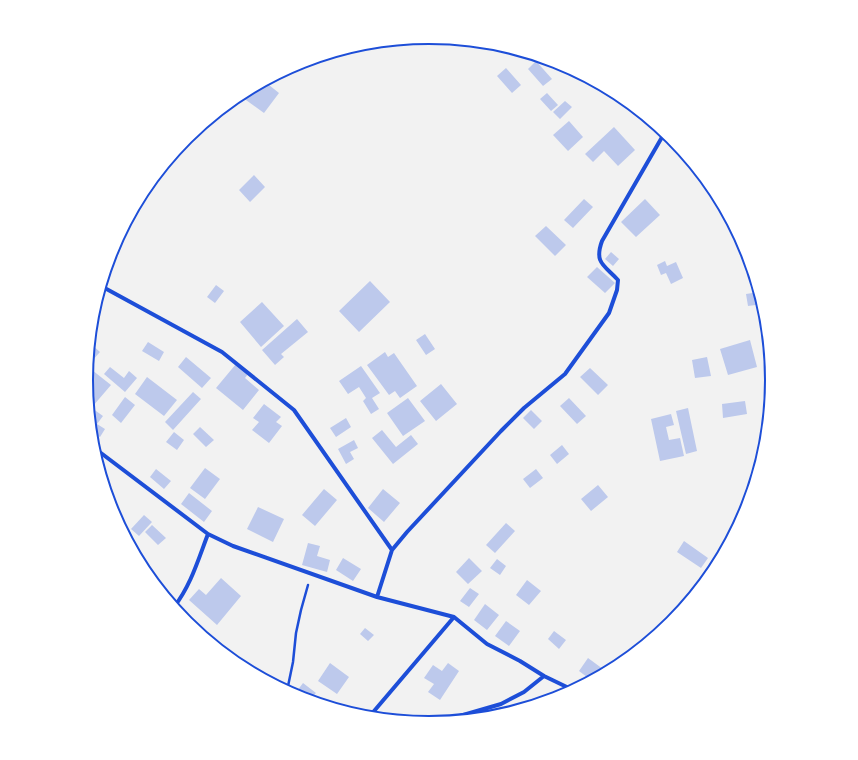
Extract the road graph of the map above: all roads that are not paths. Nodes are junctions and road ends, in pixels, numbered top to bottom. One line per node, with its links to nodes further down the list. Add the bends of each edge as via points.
1 (662, 137): 5 (street, via 598,252 599,259 618,280 609,313 565,374 501,431)
2 (106, 288): 5 (street, via 222,352 294,410)
3 (101, 454): 4 (street)
4 (208, 534): 6 (street, via 233,546); 7 (street, via 192,578)
5 (392, 550): 6 (street)
6 (377, 597): 8 (street)
7 (177, 603)
8 (454, 617): 9 (street, via 487,644); 11 (street)
9 (544, 676): 10 (street); 12 (street, via 524,692 501,704)
10 (566, 687)
11 (374, 711)
12 (469, 713)

